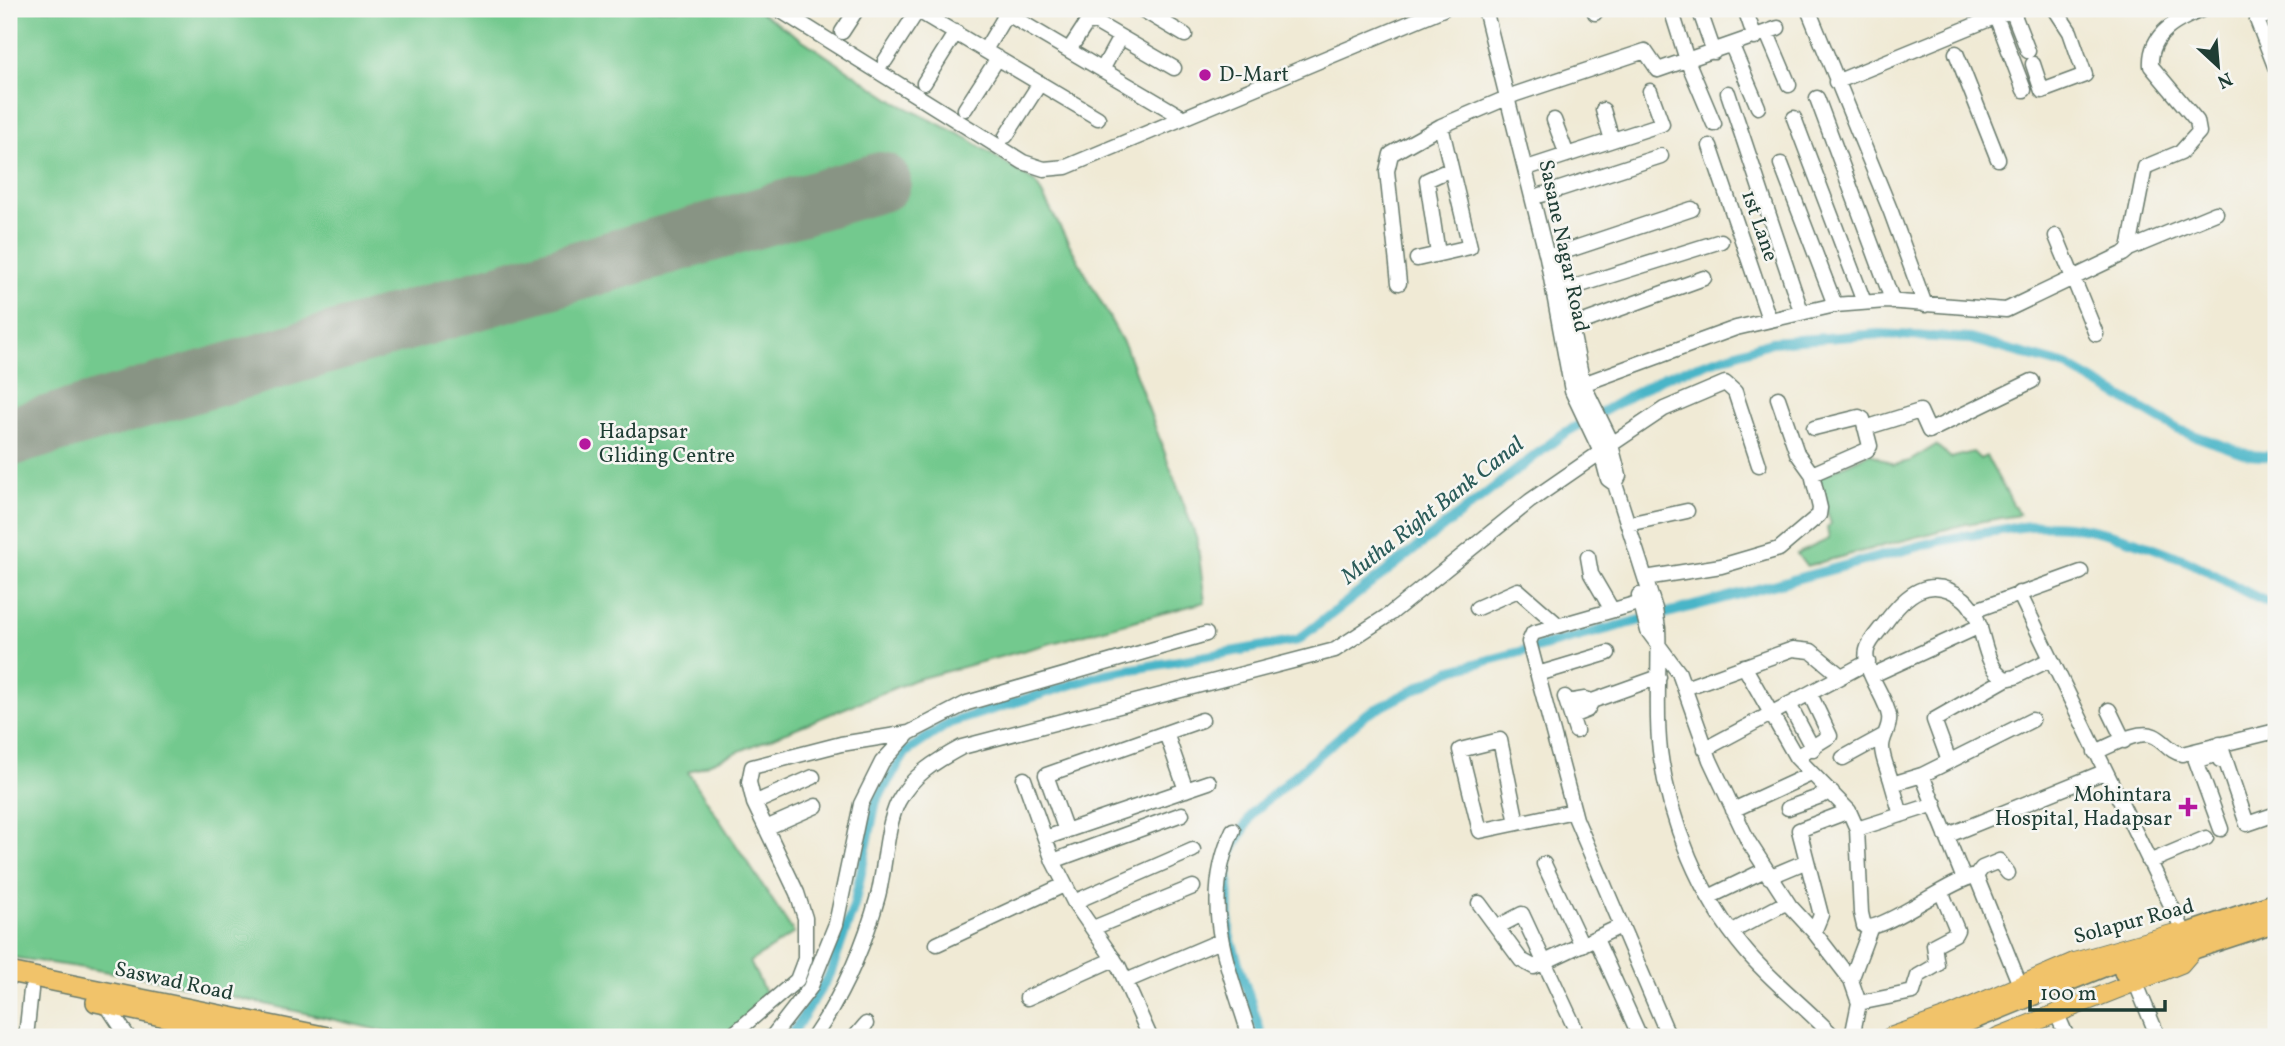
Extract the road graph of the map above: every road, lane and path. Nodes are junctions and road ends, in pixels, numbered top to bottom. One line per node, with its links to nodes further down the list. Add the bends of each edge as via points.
1 (778, 9): 48 (street, via 1023,162 1044,169 1066,167)
2 (857, 9): 21 (street)
3 (916, 9): 22 (street); 31 (street)
4 (1141, 9): 20 (street)
5 (1155, 9): 20 (street)
6 (1443, 9): 48 (street)
7 (1485, 9): 43 (street, Sasane Nagar Road)
8 (1494, 9): 43 (street, Sasane Nagar Road)
9 (1671, 9): 32 (street)
10 (1699, 9): 29 (street)
11 (1745, 9): 23 (street)
12 (1808, 9): 36 (street)
13 (2013, 9): 14 (street, via 2042,91 2085,75 2072,36); 19 (street)
14 (2055, 9)
15 (2204, 9): 68 (street, via 2165,30 2154,42 2151,66 2197,121 2199,132 2180,152 2145,167)
16 (2276, 11): 34 (street, via 2257,20)
17 (1009, 12): 28 (street); 30 (street)
18 (1094, 15): 25 (street); 28 (street)
19 (1996, 16): 26 (street); 40 (street)
20 (1170, 26): 24 (street)
21 (842, 32)
22 (956, 32): 30 (street); 37 (street)
23 (1767, 33): 27 (street); 39 (street)
24 (1185, 35)
25 (1120, 37): 33 (street); 35 (street)
26 (1952, 45): 36 (street); 59 (street)
27 (1732, 46): 29 (street); 45 (street)
28 (1069, 50): 35 (street)
29 (1714, 52): 32 (street)
30 (992, 54): 38 (street); 46 (street)
31 (884, 61)
32 (1687, 61): 43 (street, via 1658,69 1645,51); 52 (street)
33 (1174, 68)
34 (2276, 69)
35 (1102, 70): 48 (street)
36 (1836, 82): 79 (street)
37 (924, 83)
38 (1040, 83): 49 (street); 54 (street)
39 (1789, 85)
40 (2024, 90)
41 (1650, 91): 55 (street, via 1661,124)
42 (1728, 93): 80 (street)
43 (1511, 96): 53 (street); 61 (street, Sasane Nagar Road); 70 (street, Sasane Nagar Road)
44 (1817, 98): 77 (street)
45 (1758, 107)
46 (965, 109)
47 (1603, 110): 55 (street)
48 (1182, 117)
49 (1098, 118)
50 (1794, 118): 76 (street)
51 (1554, 120): 57 (street)
52 (1714, 124)
53 (1441, 126): 62 (street); 74 (street, via 1400,148 1387,162)
54 (1006, 136)
55 (1612, 140): 57 (street)
56 (1710, 146): 81 (street, 1st Lane)
57 (1567, 155): 61 (street)
58 (1661, 156): 63 (street)
59 (1998, 159)
60 (1781, 164): 78 (street)
61 (1533, 166): 63 (street, Sasane Nagar Road)
62 (1451, 169): 69 (street, via 1427,180); 69 (street, via 1470,247)
63 (1541, 195): 70 (street, Sasane Nagar Road)
64 (1692, 209): 70 (street)
65 (2216, 213): 68 (street)
66 (2056, 236): 73 (street)
67 (1721, 241): 75 (street)
68 (2129, 249): 73 (street)
69 (1438, 254): 71 (street)
70 (1552, 256): 75 (street, Sasane Nagar Road)
71 (1417, 259)
72 (1704, 278): 82 (street)
73 (2074, 278): 79 (street, via 2006,310); 83 (street)
74 (1399, 283)
75 (1560, 292): 82 (street, Sasane Nagar Road)
76 (1864, 302): 77 (street); 78 (street)
77 (1893, 302): 79 (street)
78 (1835, 305): 80 (street)
79 (1925, 305)
80 (1801, 311): 81 (street)
81 (1769, 319): 85 (street)
82 (1566, 328): 85 (street, Sasane Nagar Road); 87 (street, Sasane Nagar Road, via 1572,391)
83 (2096, 334)
84 (2032, 381): 89 (street, via 1929,431 1920,411)
85 (1583, 384): 87 (street, Sasane Nagar Road)
86 (1778, 398): 92 (street, via 1797,453)
87 (1587, 412): 90 (street, Sasane Nagar Road)
88 (1814, 428): 89 (street, via 1860,417)
89 (1865, 428): 92 (street, via 1868,449)
90 (1603, 441): 91 (street, via 1725,383 1735,392); 94 (street, Sasane Nagar Road, via 1608,479 1615,484); 219 (street, via 1390,614 1335,650 962,747 935,761 912,781 897,804 878,896 859,956)
91 (1759, 465)
92 (1812, 474): 97 (street, via 1820,512 1779,549 1721,566)
93 (1687, 511): 94 (street)
94 (1628, 524): 97 (street, Sasane Nagar Road)
95 (1588, 557): 101 (street, via 1591,573)
96 (2081, 572): 98 (street)
97 (1645, 578): 99 (street, Sasane Nagar Road)
98 (2019, 593): 102 (street); 108 (street)
99 (1647, 606): 101 (street); 106 (street, Sasane Nagar Road)
100 (1477, 608): 103 (street, via 1518,590)
101 (1612, 610): 103 (street)
102 (1973, 611): 104 (street); 110 (street, via 1965,600 1947,590 1917,590 1901,601 1871,643 1867,651)
103 (1558, 625): 111 (street, via 1532,633 1529,642)
104 (1980, 626): 110 (street); 114 (street, via 1993,664)
105 (1206, 634): 123 (street, via 967,703)
106 (1659, 648): 113 (street, Sasane Nagar Road); 115 (street, via 1675,664)
107 (1608, 653): 111 (street)
108 (2051, 659): 114 (street); 131 (street)
109 (1744, 666): 112 (street, via 1802,649 1821,657); 115 (street); 120 (street)
110 (1870, 669): 112 (street); 126 (street, via 1889,715)
111 (1538, 674): 150 (street)
112 (1841, 676): 116 (street)
113 (1659, 677): 119 (street, via 1592,701 1585,699); 176 (street, Sasane Nagar Road, via 1660,749 1667,795)
114 (2006, 679): 135 (street, via 1934,720)
115 (1685, 688): 129 (street)
116 (1810, 694): 117 (street); 130 (street, via 1831,733)
117 (1789, 704): 120 (street); 130 (street)
118 (2109, 710): 127 (street)
119 (1568, 711)
120 (1772, 713): 129 (street); 133 (street)
121 (1202, 720): 124 (street)
122 (2032, 720): 135 (street)
123 (909, 733): 145 (street, via 841,744 752,767 749,782); 199 (street, via 867,786 836,924)
124 (1166, 733): 143 (street); 161 (street, via 1046,775)
125 (2276, 734): 128 (street)
126 (1885, 735): 134 (street); 142 (street, via 1882,750)
127 (2124, 741): 131 (street); 132 (street, via 2147,734 2174,753)
128 (2221, 748): 132 (street); 153 (street, via 2247,824)
129 (1706, 749): 149 (street)
130 (1813, 749): 133 (street)
131 (2095, 752): 136 (street)
132 (2195, 756): 156 (street, via 2218,754); 160 (street)
133 (1796, 757): 137 (street)
134 (1843, 758)
135 (1950, 761): 138 (street)
136 (2104, 772): 162 (street); 168 (street)
137 (1811, 774): 144 (street); 149 (street)
138 (1922, 775): 142 (street); 146 (street)
139 (813, 777): 145 (street)
140 (1024, 779): 163 (street)
141 (1209, 782): 143 (street)
142 (1892, 783): 154 (street)
143 (1186, 790): 161 (street)
144 (1832, 792): 148 (street); 151 (street)
145 (754, 803): 157 (street)
146 (1935, 804): 154 (street); 162 (street)
147 (816, 806): 157 (street)
148 (1788, 808)
149 (1732, 810): 171 (street)
150 (1574, 811): 155 (street); 182 (street)
151 (1849, 811): 158 (street); 166 (street, via 1799,830)
152 (1182, 814): 167 (street)
153 (2276, 814)
154 (1901, 815): 158 (street)
155 (1517, 823): 155 (street, via 1480,831 1460,750 1500,740)
156 (2242, 825)
157 (766, 828): 199 (street, via 805,918)
158 (1857, 829): 185 (street, via 1861,913 1864,926)
159 (1233, 830): 189 (street, via 1216,898)
160 (2221, 830)
161 (1066, 831): 163 (street)
162 (1946, 836): 172 (street)
163 (1045, 838): 167 (street)
164 (2206, 838): 168 (street)
165 (1193, 850): 177 (street)
166 (1807, 861): 171 (street); 187 (street, via 1821,915)
167 (1053, 862): 173 (street)
168 (2149, 862): 190 (street)
169 (1544, 864): 192 (street)
170 (2008, 873): 172 (street, via 1999,861)
171 (1767, 874): 176 (street); 178 (street)
172 (1970, 878): 175 (street); 200 (street)
173 (1064, 885): 177 (street); 191 (street)
174 (1193, 887): 184 (street)
175 (1941, 891): 185 (street); 204 (street, via 1956,930 1934,945 1937,965 1918,976 1913,992)
176 (1709, 897): 186 (street, Sasane Nagar Road)
177 (1074, 902): 184 (street)
178 (1787, 902): 186 (street); 187 (street)
179 (1479, 903): 183 (street)
180 (2276, 904): 190 (highway, Solapur Road)
181 (2276, 922): 190 (highway, Solapur Road)
182 (1621, 926): 188 (street); 224 (street)
183 (1497, 927): 194 (street, via 1527,966); 194 (street, via 1522,914)
184 (1093, 928): 193 (street)
185 (1870, 929): 196 (street)
186 (1731, 932): 225 (street, Sasane Nagar Road, via 1755,962)
187 (1814, 932): 196 (street)
188 (1596, 939): 192 (street); 223 (street)
189 (1220, 941): 198 (street); 222 (street)
190 (2189, 942): 197 (main road, Solapur Road, via 2181,964); 200 (main road, Solapur Road, via 2170,932 2114,948); 211 (highway)
191 (937, 944)
192 (1582, 945): 194 (street)
193 (1114, 959): 198 (street); 203 (street)
194 (1545, 963): 208 (street)
195 (9, 972): 210 (highway, Saswad Road)
196 (1851, 980): 204 (street)
197 (2135, 981): 206 (main road, Solapur Road); 229 (street)
198 (1126, 982): 221 (street)
199 (804, 984): 217 (street); 218 (street)
200 (2020, 985): 226 (main road, Solapur Road)
201 (9, 986): 202 (highway, Saswad Road)
202 (31, 990): 205 (highway, Saswad Road); 213 (street)
203 (1027, 998)
204 (1859, 1003): 209 (street)
205 (106, 1004): 210 (highway, Saswad Road); 214 (street)
206 (2056, 1012): 212 (main road, Solapur Road); 228 (street)
207 (866, 1024): 220 (street)
208 (1574, 1026)
209 (1855, 1027)
210 (236, 1030): 215 (highway, Saswad Road); 216 (highway, Saswad Road)
211 (1958, 1032): 227 (highway)
212 (2001, 1036)
213 (26, 1037)
214 (128, 1037)
215 (259, 1037)
216 (328, 1037)
217 (730, 1037)
218 (772, 1037)
219 (814, 1037)
220 (855, 1037)
221 (1150, 1037)
222 (1251, 1037)
223 (1640, 1037)
224 (1669, 1037)
225 (1834, 1037)
226 (1890, 1037)
227 (1930, 1037)
228 (2067, 1037)
229 (2158, 1037)

